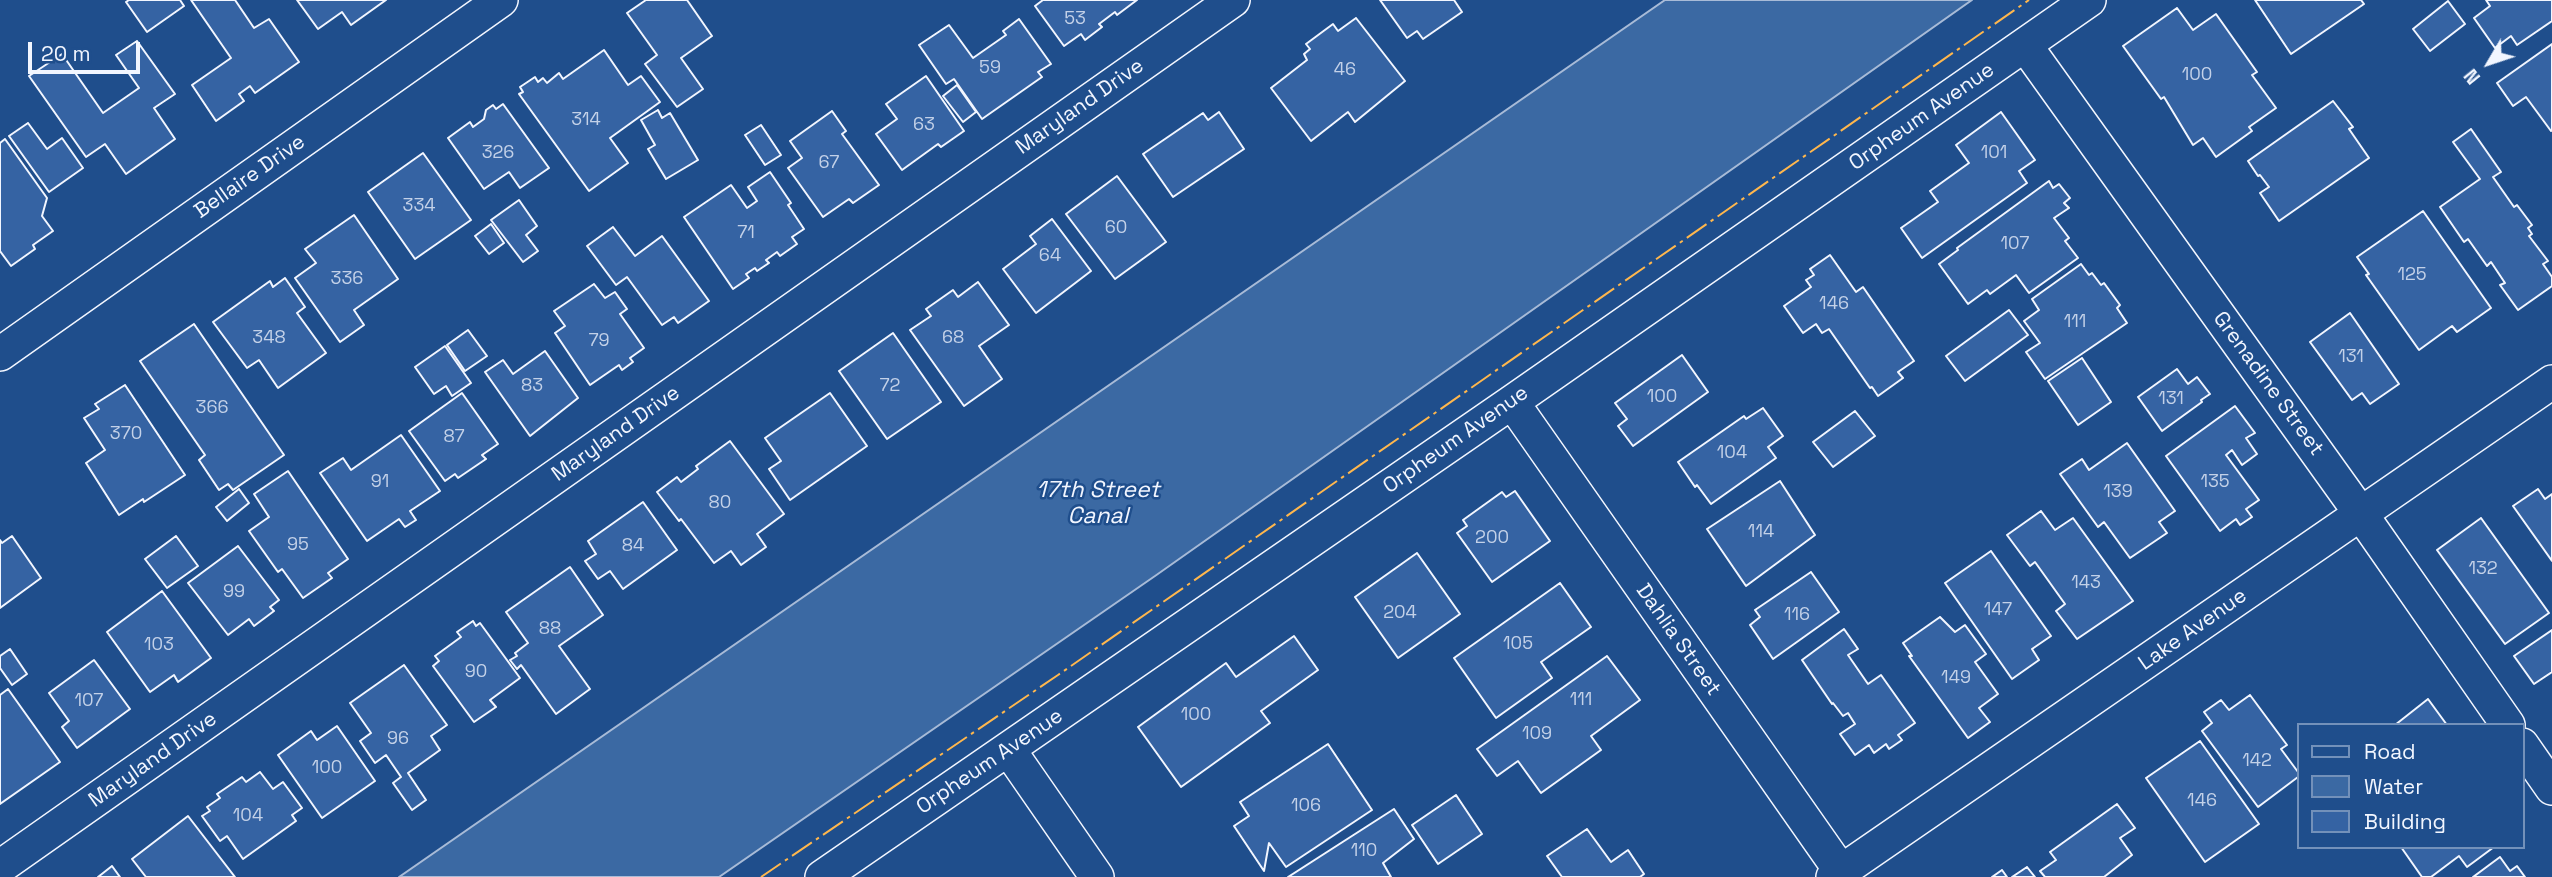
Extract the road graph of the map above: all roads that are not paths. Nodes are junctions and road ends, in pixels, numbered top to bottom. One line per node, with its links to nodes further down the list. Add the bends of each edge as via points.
1 (501, 0): 5 (street, Bellaire Drive)
2 (1233, 0): 13 (street, Maryland Drive)
3 (2089, 0): 4 (street, Orpheum Avenue)
4 (2025, 45): 7 (street, Orpheum Avenue); 8 (street, Grenadine Street)
5 (0, 354)
6 (2552, 382): 8 (street, Lake Avenue)
7 (1511, 402): 11 (street, Orpheum Avenue); 14 (street, Dahlia Street)
8 (2361, 514): 9 (street, Grenadine Street); 14 (street, Lake Avenue)
9 (2507, 723)
10 (2524, 748): 12 (street)
11 (1009, 750): 15 (street, Orpheum Avenue); 16 (street)
12 (2552, 788)
13 (0, 867)
14 (1840, 875)
15 (822, 877)
16 (1097, 877)

